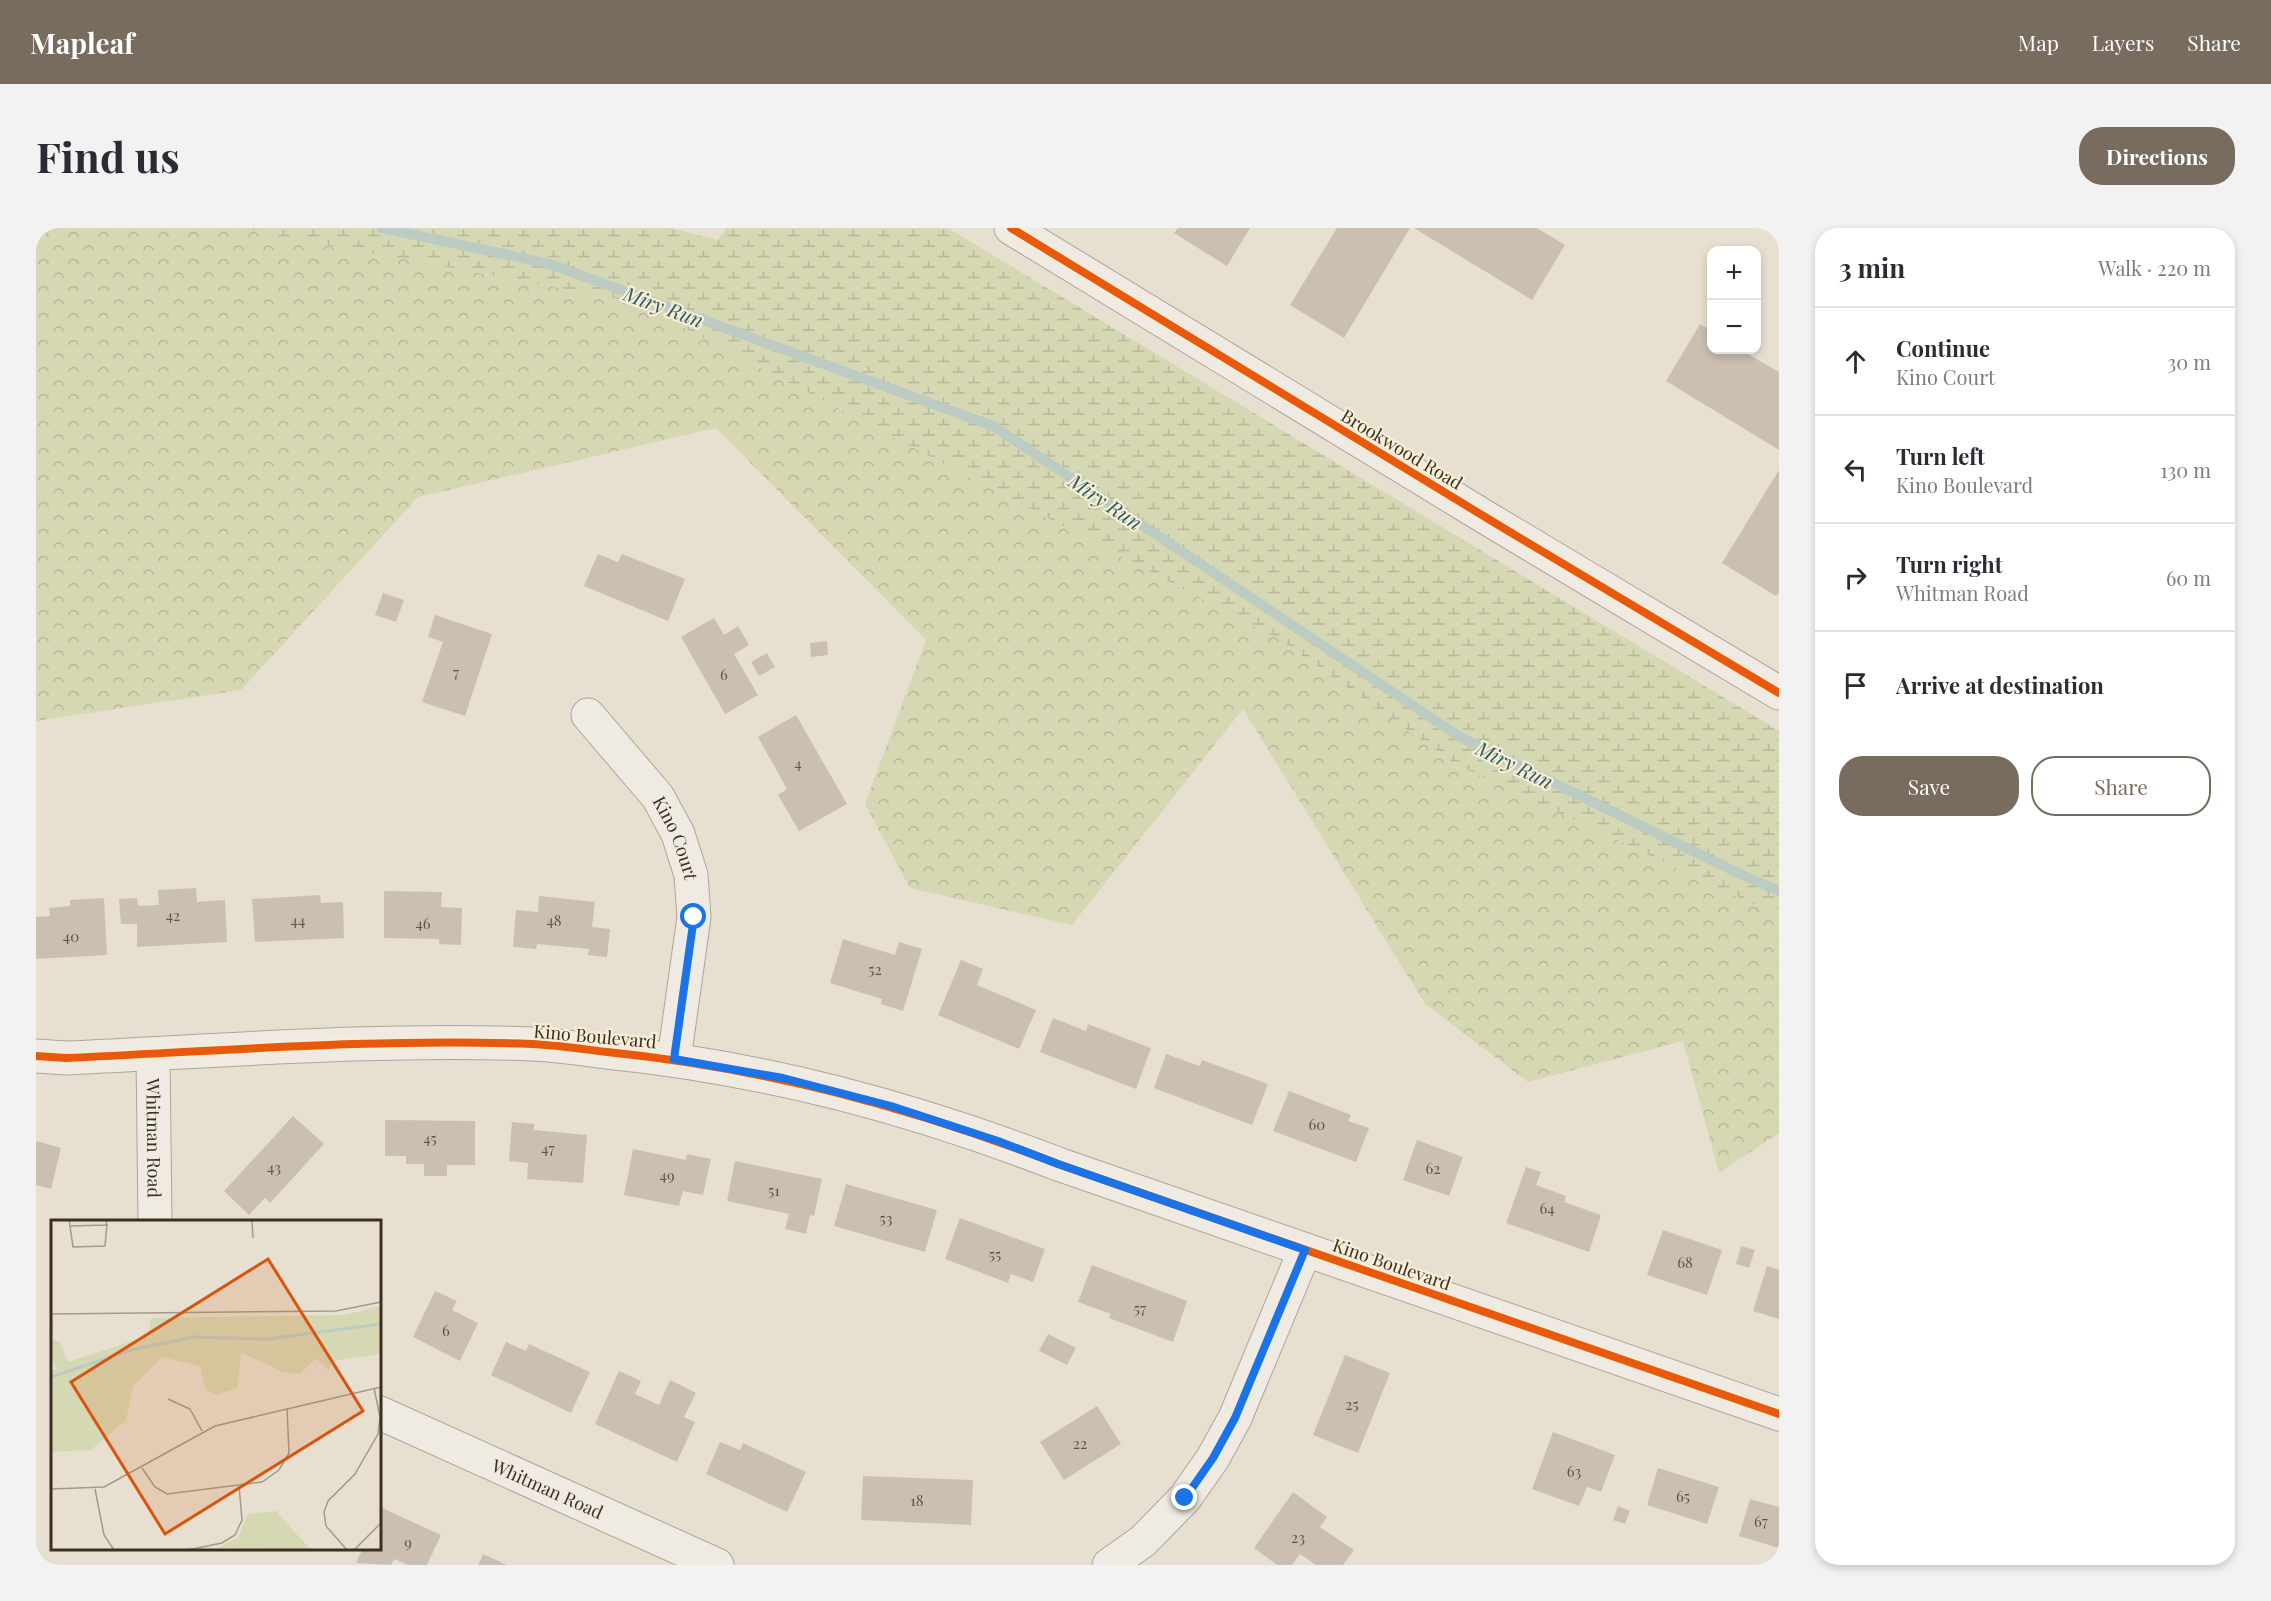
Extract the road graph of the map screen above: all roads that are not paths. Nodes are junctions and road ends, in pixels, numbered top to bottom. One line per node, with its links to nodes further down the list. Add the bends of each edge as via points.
1 (1011, 228): 2 (street, Brookwood Road)
2 (1779, 693)
3 (588, 715): 6 (street, Kino Court, via 658,797 678,834 690,874 694,917)
4 (153, 1054): 5 (street, Kino Boulevard); 6 (street, Kino Boulevard, via 422,1042 534,1044); 7 (street, Whitman Road)
5 (36, 1056)
6 (674, 1059): 8 (street, Kino Boulevard, via 783,1078 891,1106)
7 (155, 1220)
8 (1305, 1250): 10 (street, Kino Boulevard); 12 (street, via 1235,1418 1213,1458 1178,1505 1143,1541)
9 (381, 1413): 11 (street, Whitman Road)
10 (1779, 1414)
11 (701, 1562)
12 (1109, 1565)

